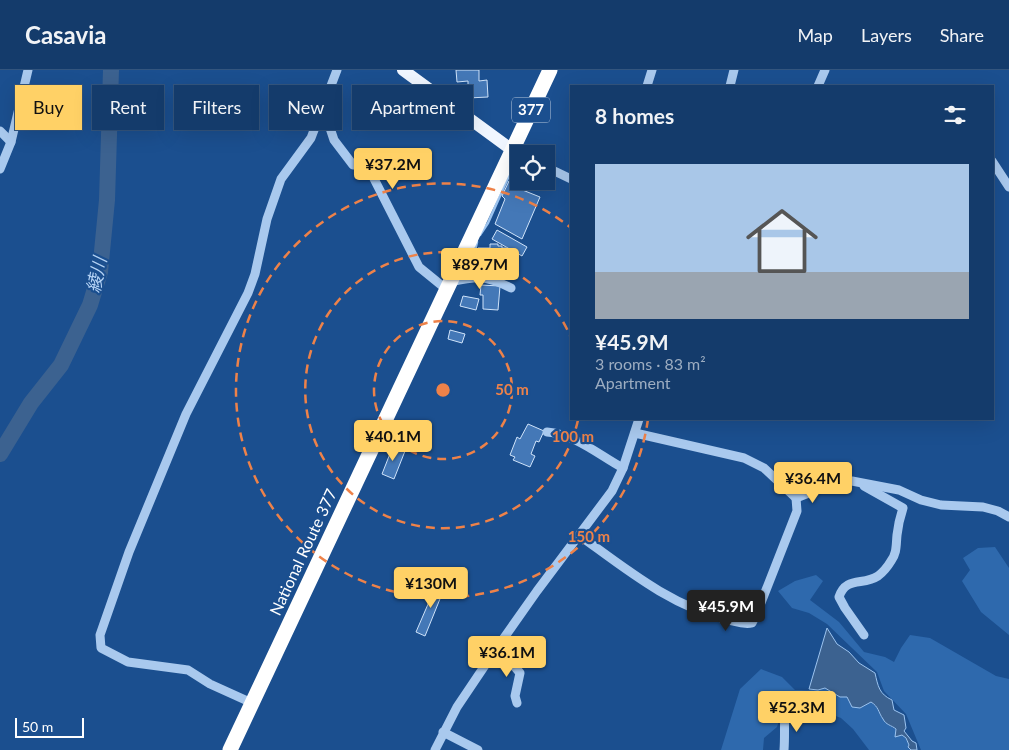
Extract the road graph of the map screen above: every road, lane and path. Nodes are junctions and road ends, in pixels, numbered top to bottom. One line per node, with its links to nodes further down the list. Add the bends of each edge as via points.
1 (28, 70): 15 (street)
2 (337, 70): 8 (street)
3 (403, 70): 17 (main road)
4 (550, 70): 16 (highway, National Route 377 / 377)
5 (652, 70): 9 (street)
6 (734, 70): 10 (street)
7 (825, 70): 11 (street)
8 (331, 85)
9 (647, 85)
10 (730, 85)
11 (818, 85)
12 (314, 130): 36 (street, via 281,179 267,219 256,274 182,422 129,552 100,635 100,648 116,657 128,662 188,670)
13 (331, 130): 24 (street, via 334,140 353,165 367,166 419,267)
14 (0, 131): 15 (street)
15 (11, 142): 20 (street)
16 (519, 145)
17 (510, 148)
18 (510, 164): 24 (highway, National Route 377 / 377)
19 (994, 164): 23 (street)
20 (0, 169)
21 (555, 171): 22 (street)
22 (570, 179)
23 (1008, 182)
24 (448, 286): 25 (street, via 470,278 491,278); 36 (highway, National Route 377 / 377)
25 (511, 288)
26 (639, 420): 28 (street)
27 (547, 432): 29 (street, via 583,443)
28 (636, 433): 29 (street); 31 (street, via 744,458 764,468)
29 (623, 468): 33 (street, via 612,491)
30 (860, 483): 31 (street, via 852,481 829,486); 32 (street, via 899,490 941,505 983,507); 34 (street, via 903,508 896,552 891,562 878,576 847,584 839,596)
31 (796, 498): 33 (street, via 797,511 752,623 693,610 634,575)
32 (1009, 517)
33 (579, 535): 35 (street)
34 (864, 635)
35 (494, 652): 37 (street, via 520,673 515,696); 39 (street)
36 (252, 703): 40 (highway, National Route 377 / 377)
37 (517, 703)
38 (785, 712): 43 (street)
39 (444, 732): 41 (street); 42 (street)
40 (230, 750)
41 (435, 750)
42 (478, 750)
43 (784, 750)

